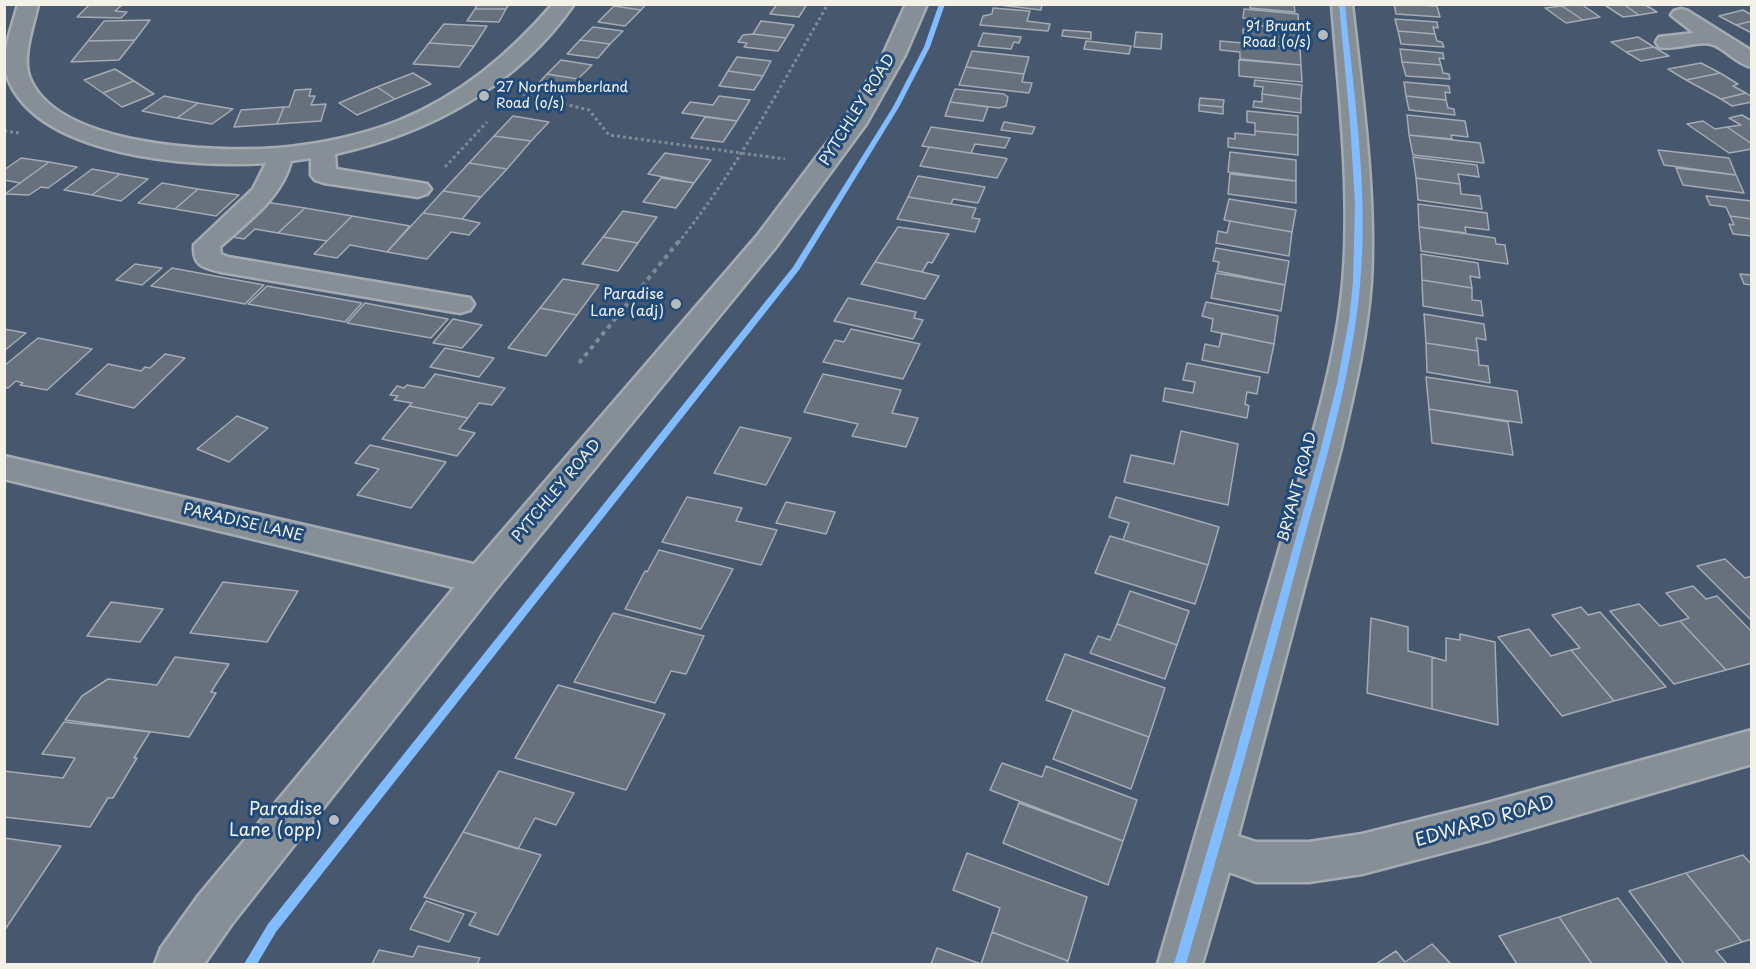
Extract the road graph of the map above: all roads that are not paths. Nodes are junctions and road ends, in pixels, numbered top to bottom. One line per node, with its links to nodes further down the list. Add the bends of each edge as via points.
1 (28, 4): 8 (street)
2 (564, 4): 10 (street, via 481,86 454,104 381,135)
3 (917, 4): 15 (street, PYTCHLEY ROAD, via 894,55 826,163 766,242)
4 (1342, 4): 17 (street, BRYANT ROAD, via 1355,157 1358,245 1353,319 1336,405)
5 (1682, 15): 6 (street)
6 (1714, 37): 7 (street); 9 (street)
7 (1667, 42)
8 (12, 52): 11 (street, via 29,100 55,121 135,147 234,157)
9 (1752, 62)
10 (323, 148): 11 (street); 12 (street, via 324,175)
11 (280, 155): 13 (street, via 278,168 265,190 207,245 207,258 221,264)
12 (418, 189)
13 (460, 304)
14 (4, 467): 15 (street, PARADISE LANE)
15 (482, 580): 18 (street, PYTCHLEY ROAD, via 215,910)
16 (1752, 747): 17 (street, EDWARD ROAD, via 1362,854 1310,862 1256,862)
17 (1215, 848): 19 (street, BRYANT ROAD)
18 (177, 964)
19 (1180, 964)

